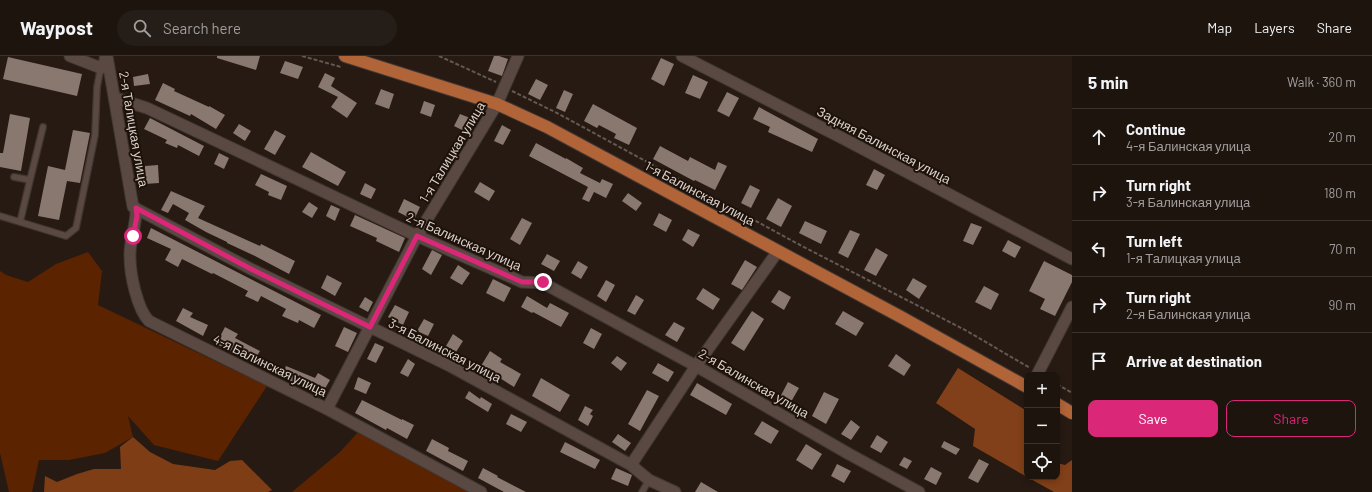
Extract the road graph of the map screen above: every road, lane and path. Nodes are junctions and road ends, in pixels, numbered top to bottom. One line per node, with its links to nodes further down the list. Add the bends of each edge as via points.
1 (70, 56): 9 (street)
2 (103, 56): 9 (lane)
3 (107, 56): 11 (street, 2-я Талицкая улица)
4 (302, 56): 8 (path)
5 (439, 56): 10 (path)
6 (518, 56): 10 (street, 1-я Талицкая улица)
7 (682, 56): 21 (street, Задняя Балинская улица)
8 (344, 62): 12 (main road, 1-я Балинская улица)
9 (101, 68): 18 (lane, via 97,87 95,135 76,228 66,236)
10 (505, 86): 12 (street, 1-я Талицкая улица); 24 (path, via 800,245 967,331)
11 (115, 98): 16 (street, 2-я Талицкая улица); 19 (street, 2-я Балинская улица, via 147,108)
12 (497, 104): 19 (street, 1-я Талицкая улица); 20 (main road, 1-я Балинская улица, via 547,127)
13 (43, 127): 15 (lane)
14 (14, 177): 15 (lane)
15 (30, 180): 18 (lane)
16 (135, 207): 23 (street, 3-я Балинская улица, via 251,269); 31 (street, 4-я Балинская улица, via 137,216 129,256 138,302 144,315 149,320)
17 (0, 216): 18 (lane)
18 (20, 222)
19 (417, 236): 23 (street, 1-я Талицкая улица); 25 (street, 2-я Балинская улица, via 522,282 543,282)
20 (778, 251): 25 (street); 27 (main road, 1-я Балинская улица)
21 (1072, 260)
22 (1072, 307): 26 (street)
23 (370, 327): 31 (street, 1-я Талицкая улица); 33 (street, 3-я Балинская улица, via 450,366)
24 (1023, 364)
25 (696, 366): 33 (street); 38 (street, 2-я Балинская улица)
26 (1039, 372)
27 (1024, 385)
28 (1060, 386): 29 (path)
29 (1072, 393)
30 (1060, 406): 32 (main road)
31 (327, 409): 35 (street, 4-я Балинская улица)
32 (1072, 413)
33 (630, 465): 34 (street, 3-я Балинская улица)
34 (649, 480): 36 (lane); 37 (street, 3-я Балинская улица)
35 (481, 492)
36 (642, 492)
37 (675, 492)
38 (919, 492)

